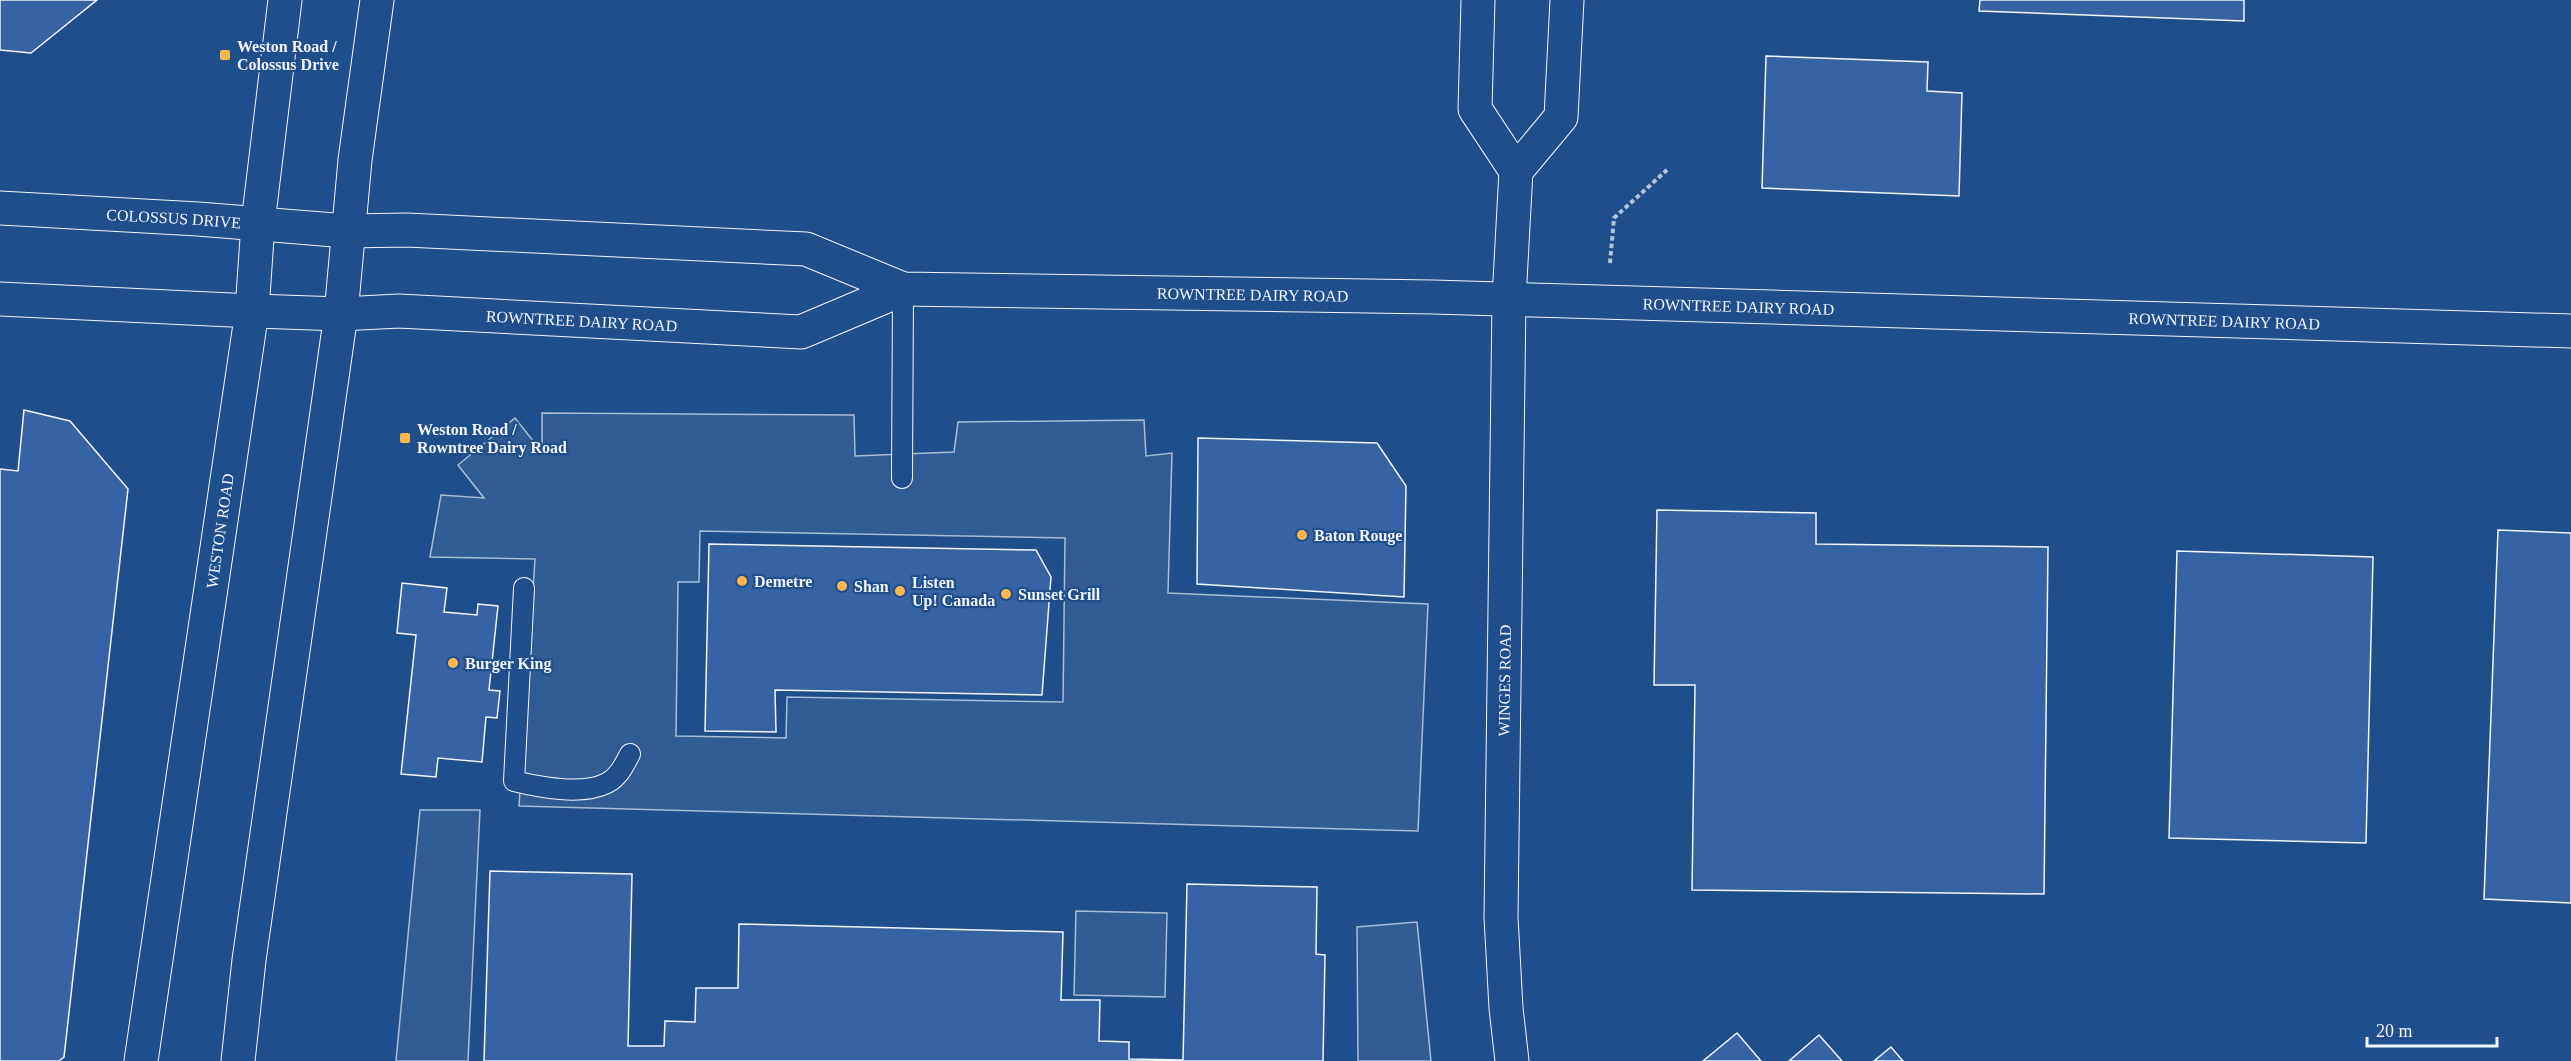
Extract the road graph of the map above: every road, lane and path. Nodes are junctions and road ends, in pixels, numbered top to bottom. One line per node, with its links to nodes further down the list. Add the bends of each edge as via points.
1 (285, 0): 8 (street, WESTON ROAD)
2 (377, 0): 9 (street)
3 (1478, 0): 6 (street, via 1474,109)
4 (1567, 0): 6 (street, via 1562,117)
5 (1667, 170): 13 (path, via 1614,218)
6 (1516, 171): 12 (street, WINGES ROAD)
7 (0, 208): 8 (street, COLOSSUS DRIVE)
8 (258, 223): 9 (street, COLOSSUS DRIVE); 14 (street, WESTON ROAD)
9 (347, 231): 10 (street, ROWNTREE DAIRY ROAD, via 407,230 806,249); 15 (street)
10 (903, 289): 12 (street, ROWNTREE DAIRY ROAD); 15 (street, ROWNTREE DAIRY ROAD, via 801,333 399,311); 17 (lane)
11 (0, 298): 14 (street)
12 (1509, 299): 13 (street, ROWNTREE DAIRY ROAD); 22 (street, WINGES ROAD, via 1501,917)
13 (1607, 303): 16 (street, ROWNTREE DAIRY ROAD)
14 (252, 311): 15 (street, ROWNTREE DAIRY ROAD); 20 (street, WESTON ROAD)
15 (341, 314): 21 (street)
16 (2571, 331)
17 (902, 478)
18 (524, 588): 19 (lane, via 514,781 548,789 580,789 607,783 621,771)
19 (630, 754)
20 (141, 1061)
21 (238, 1061)
22 (1512, 1061)

